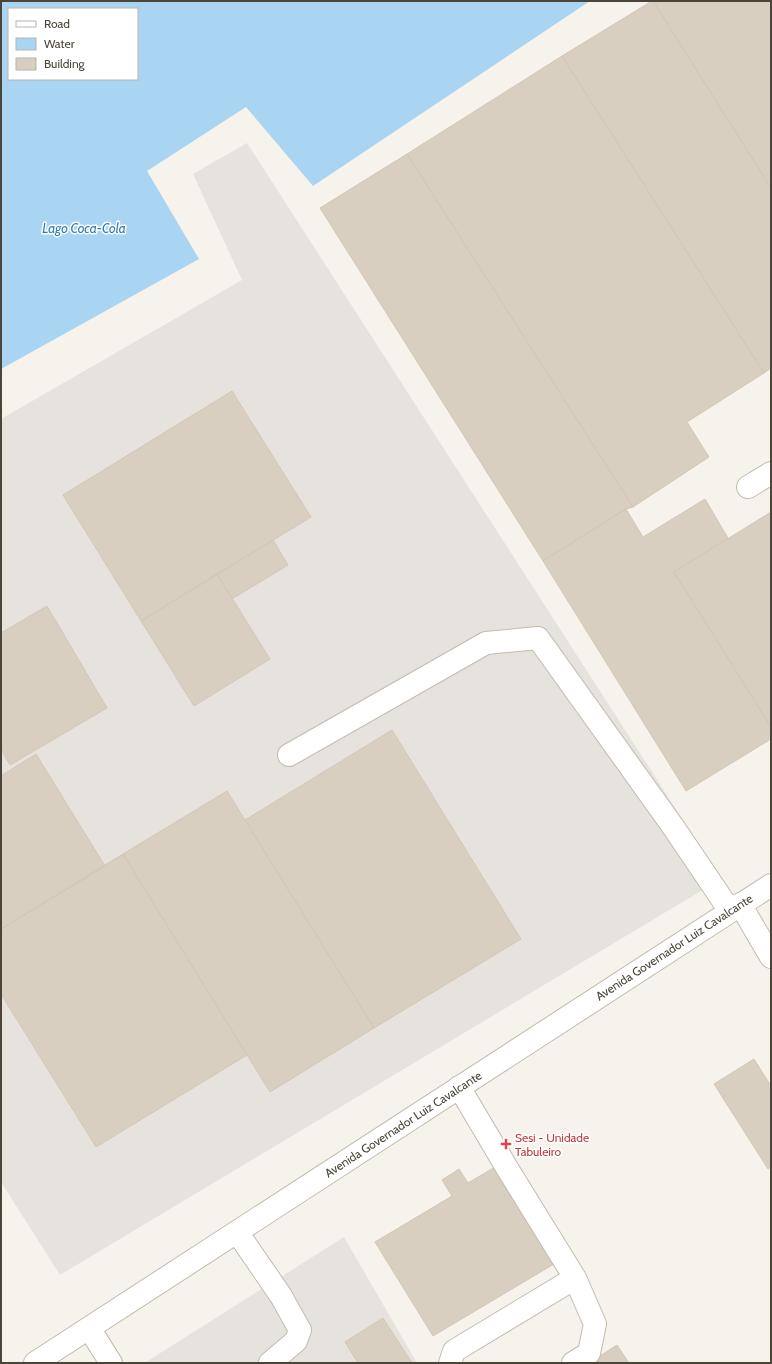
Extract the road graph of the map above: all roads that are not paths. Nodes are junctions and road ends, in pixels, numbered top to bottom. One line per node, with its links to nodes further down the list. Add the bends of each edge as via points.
1 (771, 473): 2 (street)
2 (748, 487)
3 (289, 755): 5 (street, via 486,643 538,638 674,828)
4 (771, 885): 5 (street, Avenida Governador Luiz Cavalcante)
5 (735, 908): 6 (street); 7 (street, Avenida Governador Luiz Cavalcante)
6 (771, 957)
7 (459, 1087): 8 (street, Avenida Governador Luiz Cavalcante); 9 (street)
8 (236, 1232): 10 (street, Avenida Governador Luiz Cavalcante); 13 (street, via 281,1296 300,1330 296,1341)
9 (575, 1278): 14 (street, via 454,1351); 15 (street, via 595,1324 590,1353)
10 (89, 1328): 11 (street, Avenida Governador Luiz Cavalcante); 12 (street)
11 (37, 1362)
12 (111, 1363)
13 (270, 1363)
14 (450, 1363)
15 (573, 1363)

